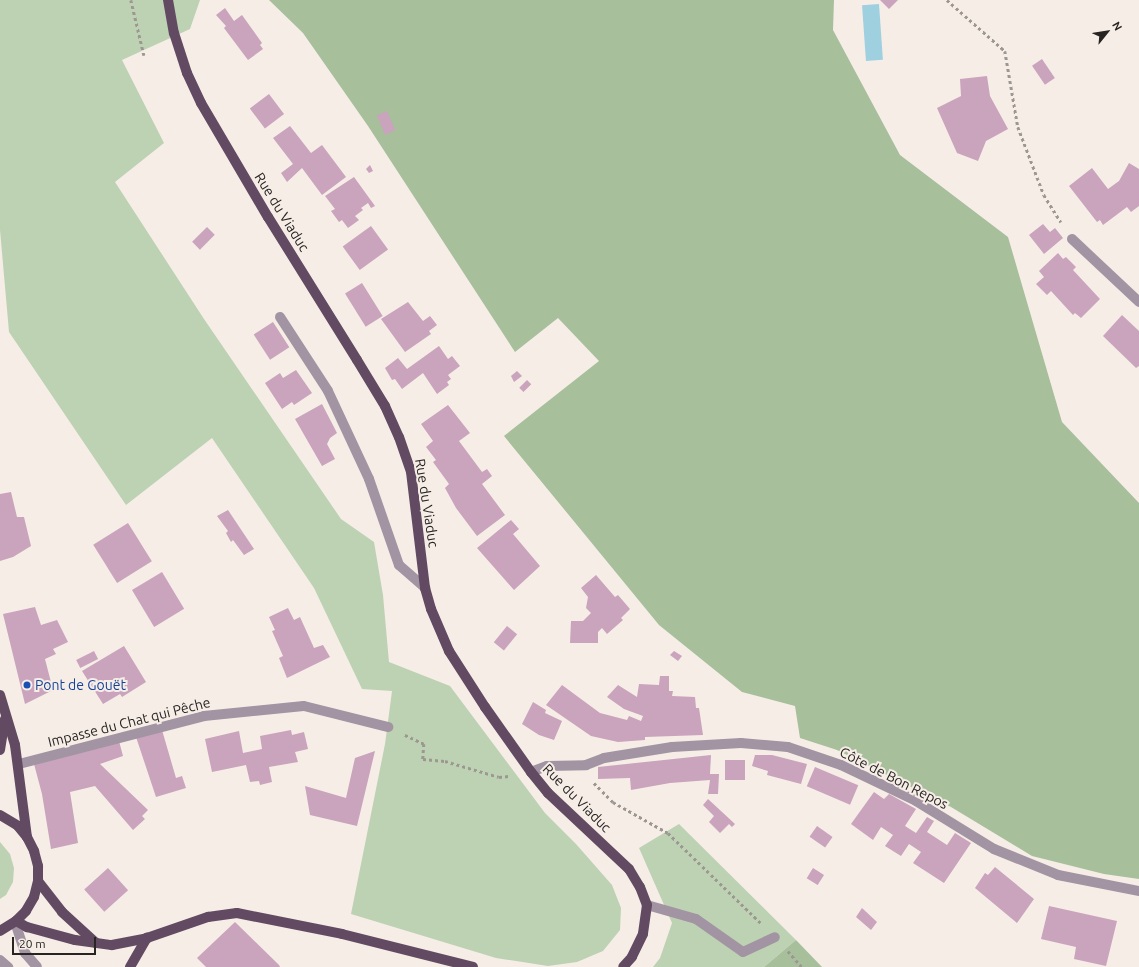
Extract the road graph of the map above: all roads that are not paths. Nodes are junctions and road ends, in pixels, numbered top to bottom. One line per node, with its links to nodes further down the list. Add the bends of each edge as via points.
1 (168, 0): 5 (main road, Rue du Viaduc, via 174,33 187,73 201,103 385,406 399,437 411,472)
2 (1072, 239): 3 (street)
3 (1139, 302)
4 (280, 318): 5 (street, via 328,391 369,479 400,565)
5 (425, 588): 11 (main road, Rue du Viaduc, via 430,609 449,651)
6 (0, 695): 7 (main road)
7 (6, 717): 9 (main road); 10 (main road)
8 (388, 727): 10 (street, Impasse du Chat qui Pêche, via 304,706 219,714)
9 (0, 750)
10 (19, 764): 13 (main road)
11 (531, 772): 15 (street, Côte de Bon Repos, via 547,766 586,765 604,758 672,747 741,743 788,747 842,765 916,801 994,849 1058,875); 16 (main road, Rue du Viaduc, via 553,798 629,869)
12 (0, 815): 13 (main road, via 18,826)
13 (28, 837): 14 (main road, via 38,866)
14 (38, 882): 17 (main road, via 34,897); 21 (main road, via 62,912)
15 (1139, 891)
16 (647, 905): 19 (street, via 696,919 743,952); 27 (main road, Rue du Viaduc, via 643,934 632,957)
17 (16, 922): 18 (main road); 21 (main road, via 75,940); 24 (street, via 25,953)
18 (0, 931)
19 (775, 937)
20 (147, 938): 21 (main road, via 112,945); 25 (main road); 26 (main road, via 208,917 237,913 342,934)
21 (96, 943)
22 (0, 960): 23 (street)
23 (8, 967)
24 (37, 967)
25 (130, 967)
26 (473, 967)
27 (623, 967)

